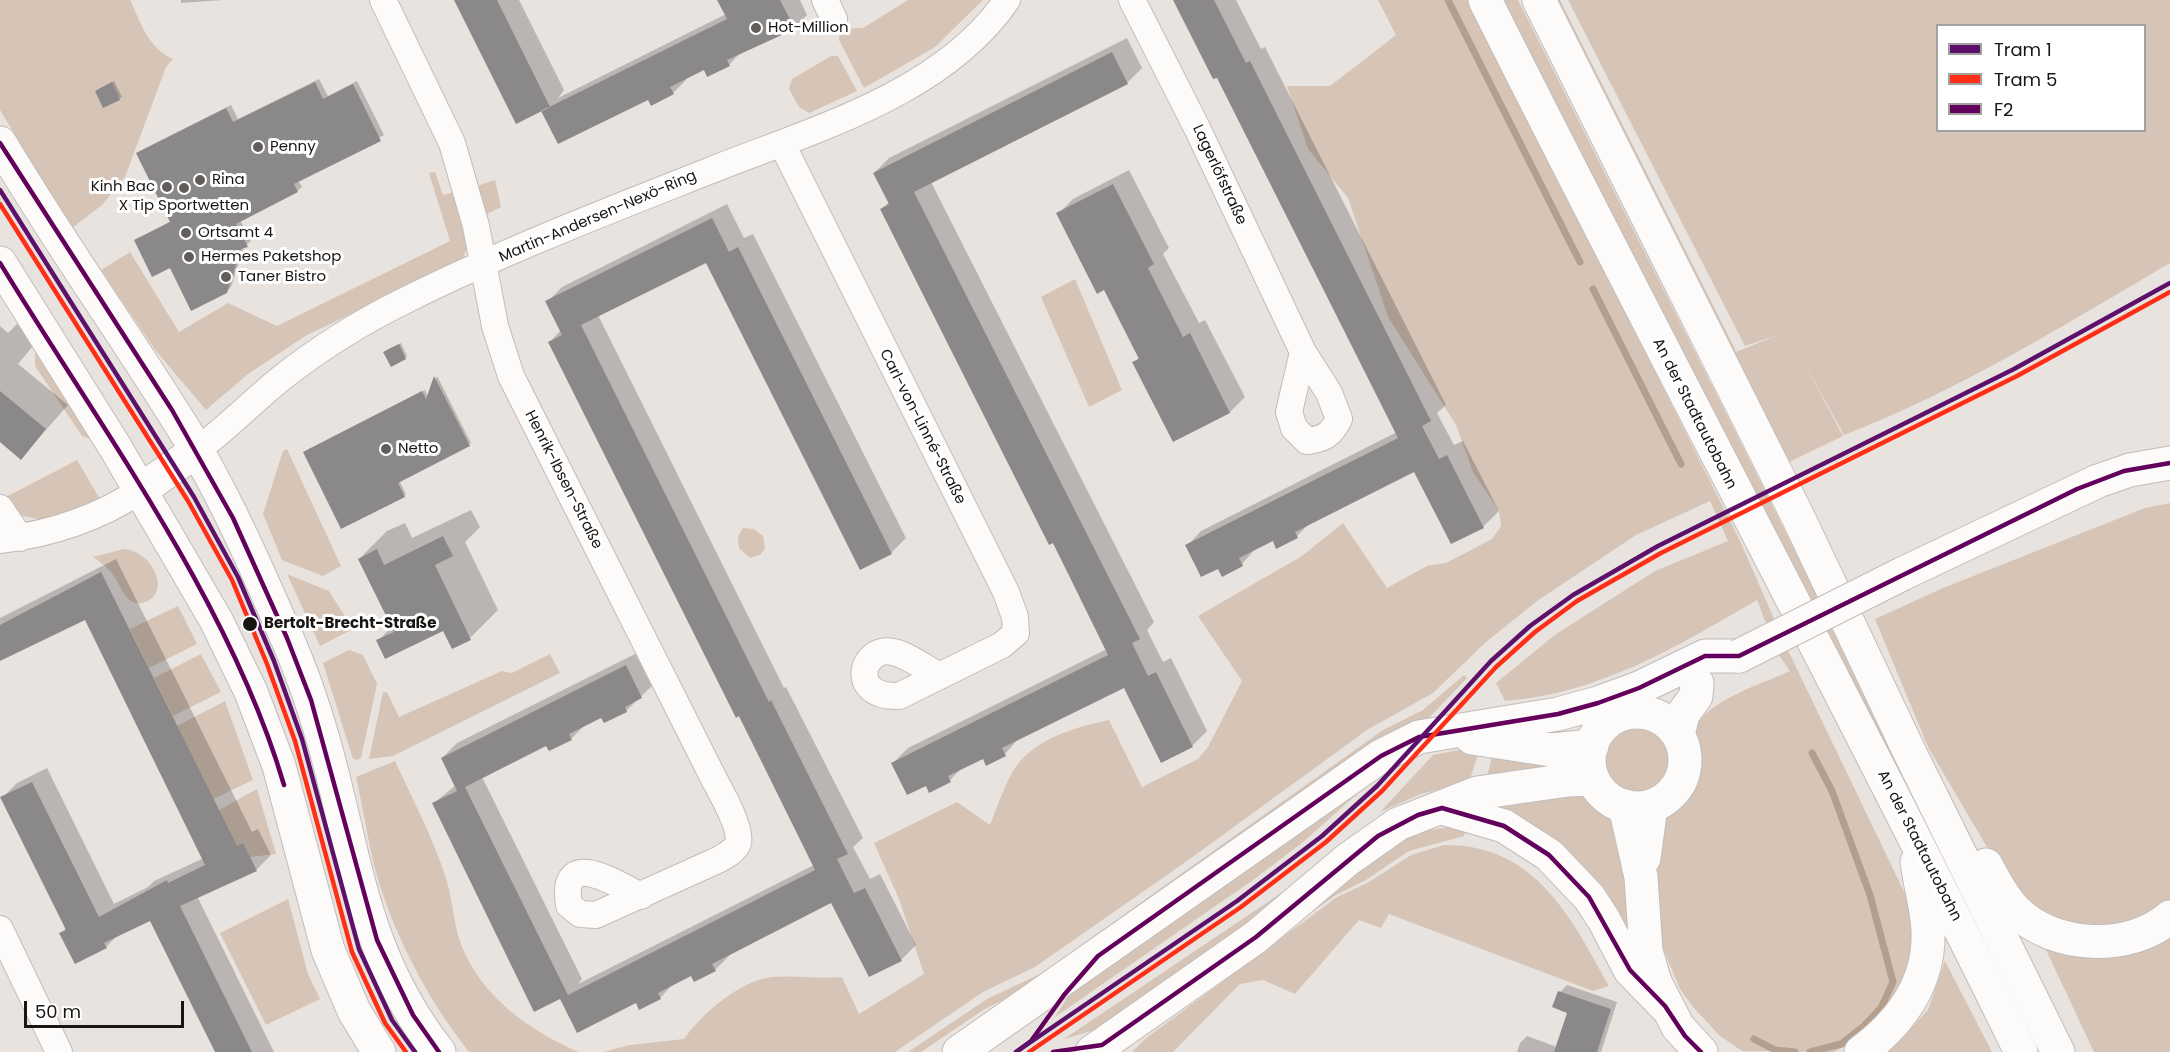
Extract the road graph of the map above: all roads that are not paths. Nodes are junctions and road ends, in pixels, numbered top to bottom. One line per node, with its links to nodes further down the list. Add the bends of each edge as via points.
1 (383, 0): 9 (street, Henrik-Ibsen-Straße, via 452,143)
2 (1007, 0): 7 (street, Martin-Andersen-Nexö-Ring, via 966,47 921,79)
3 (1132, 0): 10 (street, Lagerlöfstraße)
4 (1485, 0): 27 (main road, An der Stadtautobahn, via 1757,536)
5 (1539, 0): 26 (main road, via 1798,517)
6 (0, 143): 11 (main road)
7 (782, 144): 9 (street, Martin-Andersen-Nexö-Ring); 17 (street, Carl-von-Linné-Straße, via 1006,592 1015,618 1016,633 1002,645)
8 (0, 263): 13 (main road)
9 (484, 265): 11 (street, Martin-Andersen-Nexö-Ring, via 406,299 328,344); 28 (street, Henrik-Ibsen-Straße, via 495,326 511,376 738,830 738,843 731,852)
10 (1303, 352)
11 (196, 450): 13 (main road); 35 (main road, via 243,537 310,696 364,907 383,959 402,997)
12 (2170, 463): 16 (main road, bridge, via 2098,481)
13 (141, 490): 15 (street, via 105,512); 34 (main road, via 216,620 251,692 279,766 328,950 354,1011)
14 (0, 508): 15 (street)
15 (10, 539)
16 (1740, 656): 18 (main road); 20 (main road, via 1704,656 1639,688 1568,711)
17 (940, 676)
18 (1697, 682): 19 (main road, via 1677,690); 21 (main road, via 1696,696 1683,714)
19 (1644, 713): 21 (main road, via 1669,724); 22 (main road, via 1628,713 1612,720 1599,731)
20 (1448, 733): 22 (main road, via 1551,750); 36 (main road, via 1419,737 1381,756)
21 (1678, 735): 24 (main road, via 1683,746 1684,771 1672,793)
22 (1592, 746): 23 (main road)
23 (1593, 779): 24 (main road, via 1606,796); 25 (main road, via 1477,793)
24 (1638, 806): 31 (main road, via 1646,951)
25 (1442, 808): 31 (main road, via 1504,826 1549,855 1589,897 1630,970); 37 (main road, via 1418,815 1378,836 1248,943)
26 (1946, 827): 29 (main road, via 1979,852 2016,911 2043,930 2072,939 2103,941 2134,937); 40 (main road)
27 (1911, 829): 38 (main road, via 1928,932 1924,968 1900,1017); 39 (main road, An der Stadtautobahn)
28 (641, 896)
29 (2170, 917)
30 (0, 929): 33 (street)
31 (1665, 1006): 32 (main road)
32 (1693, 1044)
33 (59, 1052)
34 (379, 1052)
35 (439, 1052)
36 (959, 1052)
37 (1092, 1052)
38 (1861, 1052)
39 (2021, 1052)
40 (2058, 1052)

